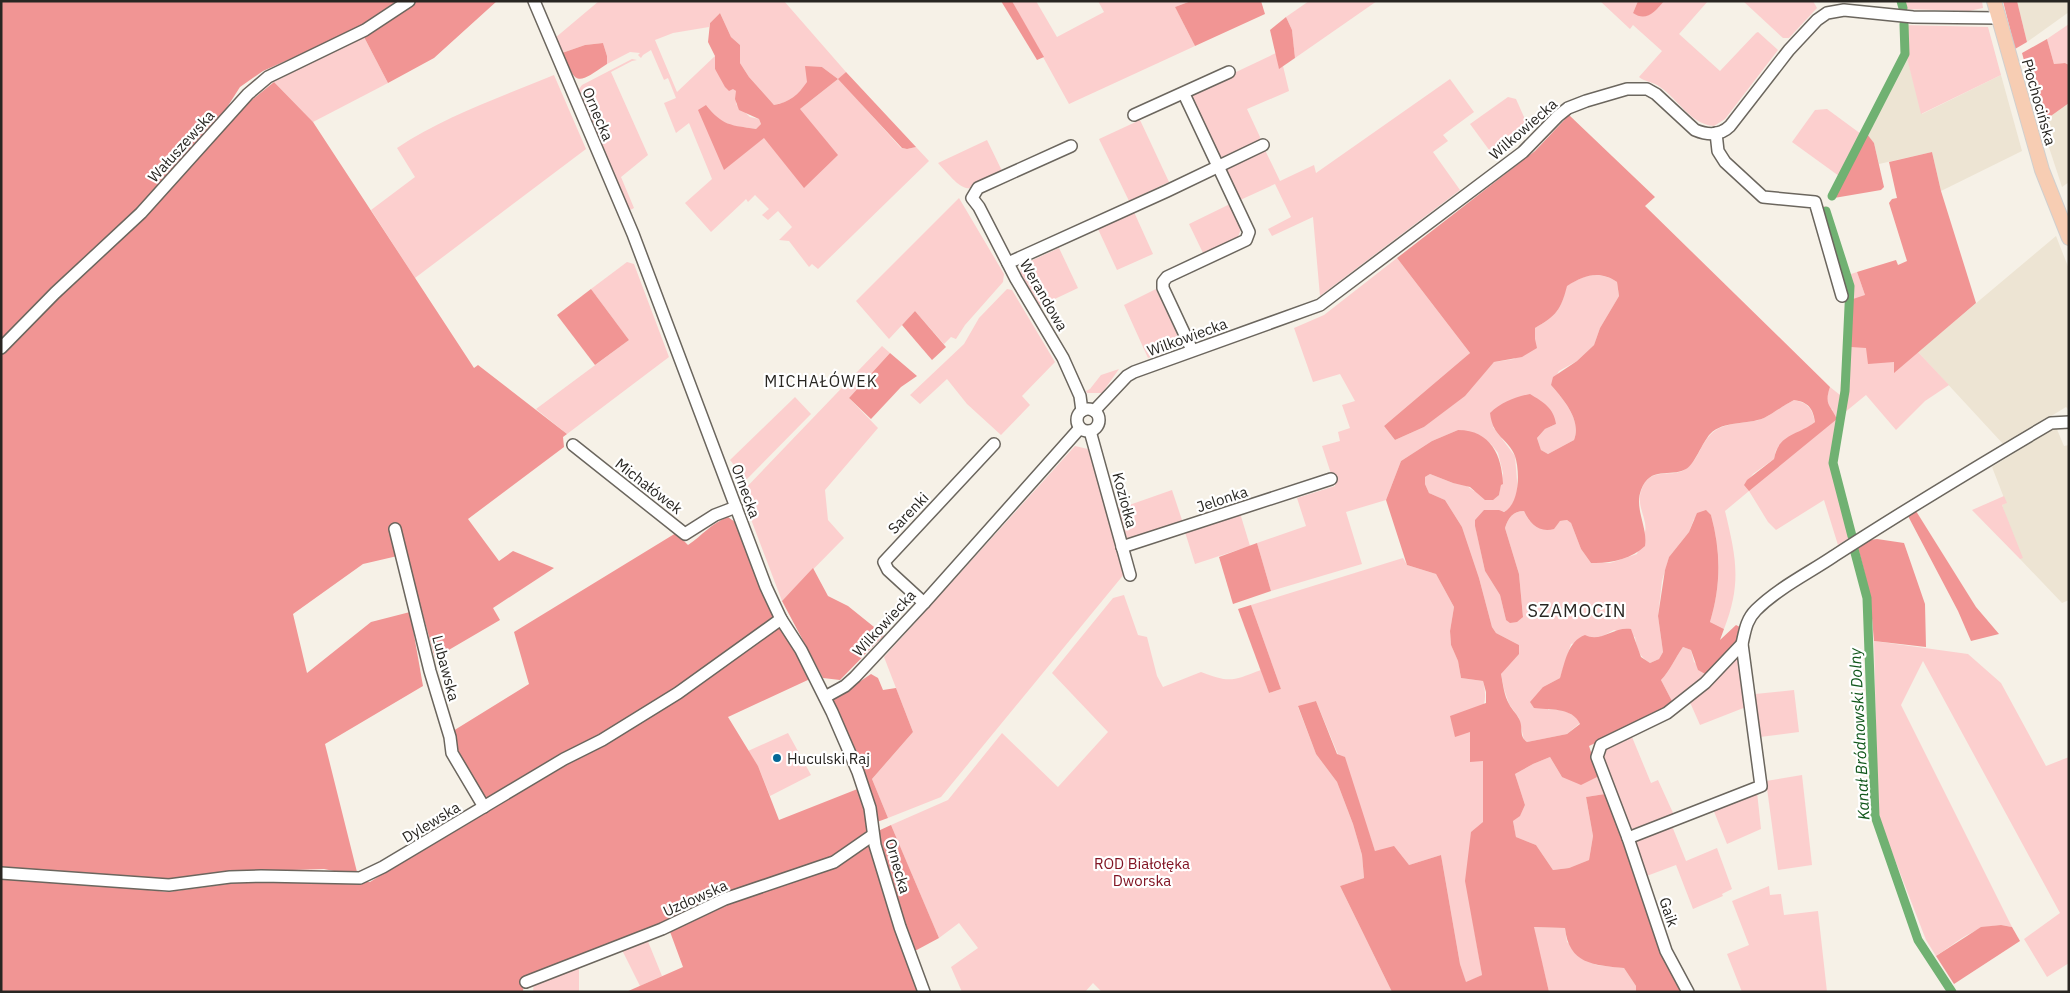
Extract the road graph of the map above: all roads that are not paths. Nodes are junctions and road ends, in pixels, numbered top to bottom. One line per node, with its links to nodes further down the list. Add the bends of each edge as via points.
1 (410, 1): 15 (street, Wałuszewska, via 365,30 262,82 141,213)
2 (534, 1): 24 (street, Ornecka, via 633,234)
3 (1994, 1): 4 (main road, Płochocińska)
4 (1998, 18): 8 (street, via 1913,18 1844,10 1826,13 1789,50 1730,126); 12 (main road, Płochocińska, via 2042,170)
5 (1229, 72): 6 (street)
6 (1184, 94): 7 (street); 11 (street)
7 (1134, 115)
8 (1716, 133): 14 (street, via 1718,151 1725,162 1763,197 1815,202); 16 (street, Wilkowiecka, via 1695,130 1647,89 1627,89 1577,105 1558,116 1523,152 1320,305)
9 (1263, 145): 11 (street)
10 (1071, 146): 13 (street, Werandowa, via 978,188 972,198 980,207)
11 (1217, 166): 13 (street); 16 (street, via 1249,232 1246,240 1179,270 1163,282)
12 (2069, 238)
13 (1008, 263): 17 (street, Werandowa, via 1062,358 1080,396)
14 (1842, 296)
15 (1, 348)
16 (1192, 350): 18 (street, Wilkowiecka, via 1127,376)
17 (1082, 411): 18 (street); 20 (street, via 1077,421)
18 (1094, 411): 20 (street, via 1099,422 1096,428)
19 (2069, 422): 30 (street, via 2051,423 1897,515 1780,592 1756,610 1747,622)
20 (1085, 429): 26 (street, Koziołka); 28 (street, Wilkowiecka)
21 (994, 444): 28 (street, Sarenki, via 884,562 888,570)
22 (573, 445): 24 (street, Michałówek, via 685,534 715,515)
23 (1332, 478): 26 (street, Jelonka)
24 (736, 507): 29 (street, Ornecka)
25 (395, 529): 32 (street, Lubawska, via 452,753)
26 (1122, 547): 27 (street, Koziołka)
27 (1130, 576)
28 (924, 603): 31 (street, Wilkowiecka, via 855,677)
29 (781, 619): 31 (street, Ornecka); 32 (street, Dylewska, via 678,693)
30 (1742, 644): 34 (street, Gaik, via 1705,683 1667,713 1601,745 1597,757); 34 (street, via 1761,786)
31 (825, 697): 33 (street, Ornecka, via 866,793)
32 (484, 808): 35 (street, Dylewska, via 360,878 253,876 169,886)
33 (873, 835): 36 (street, Uzdowska, via 834,862 725,899 662,930); 37 (street, Ornecka, via 900,927)
34 (1628, 838): 38 (street, Gaik, via 1666,951)
35 (1, 873)
36 (526, 982)
37 (924, 992)
38 (1688, 992)

